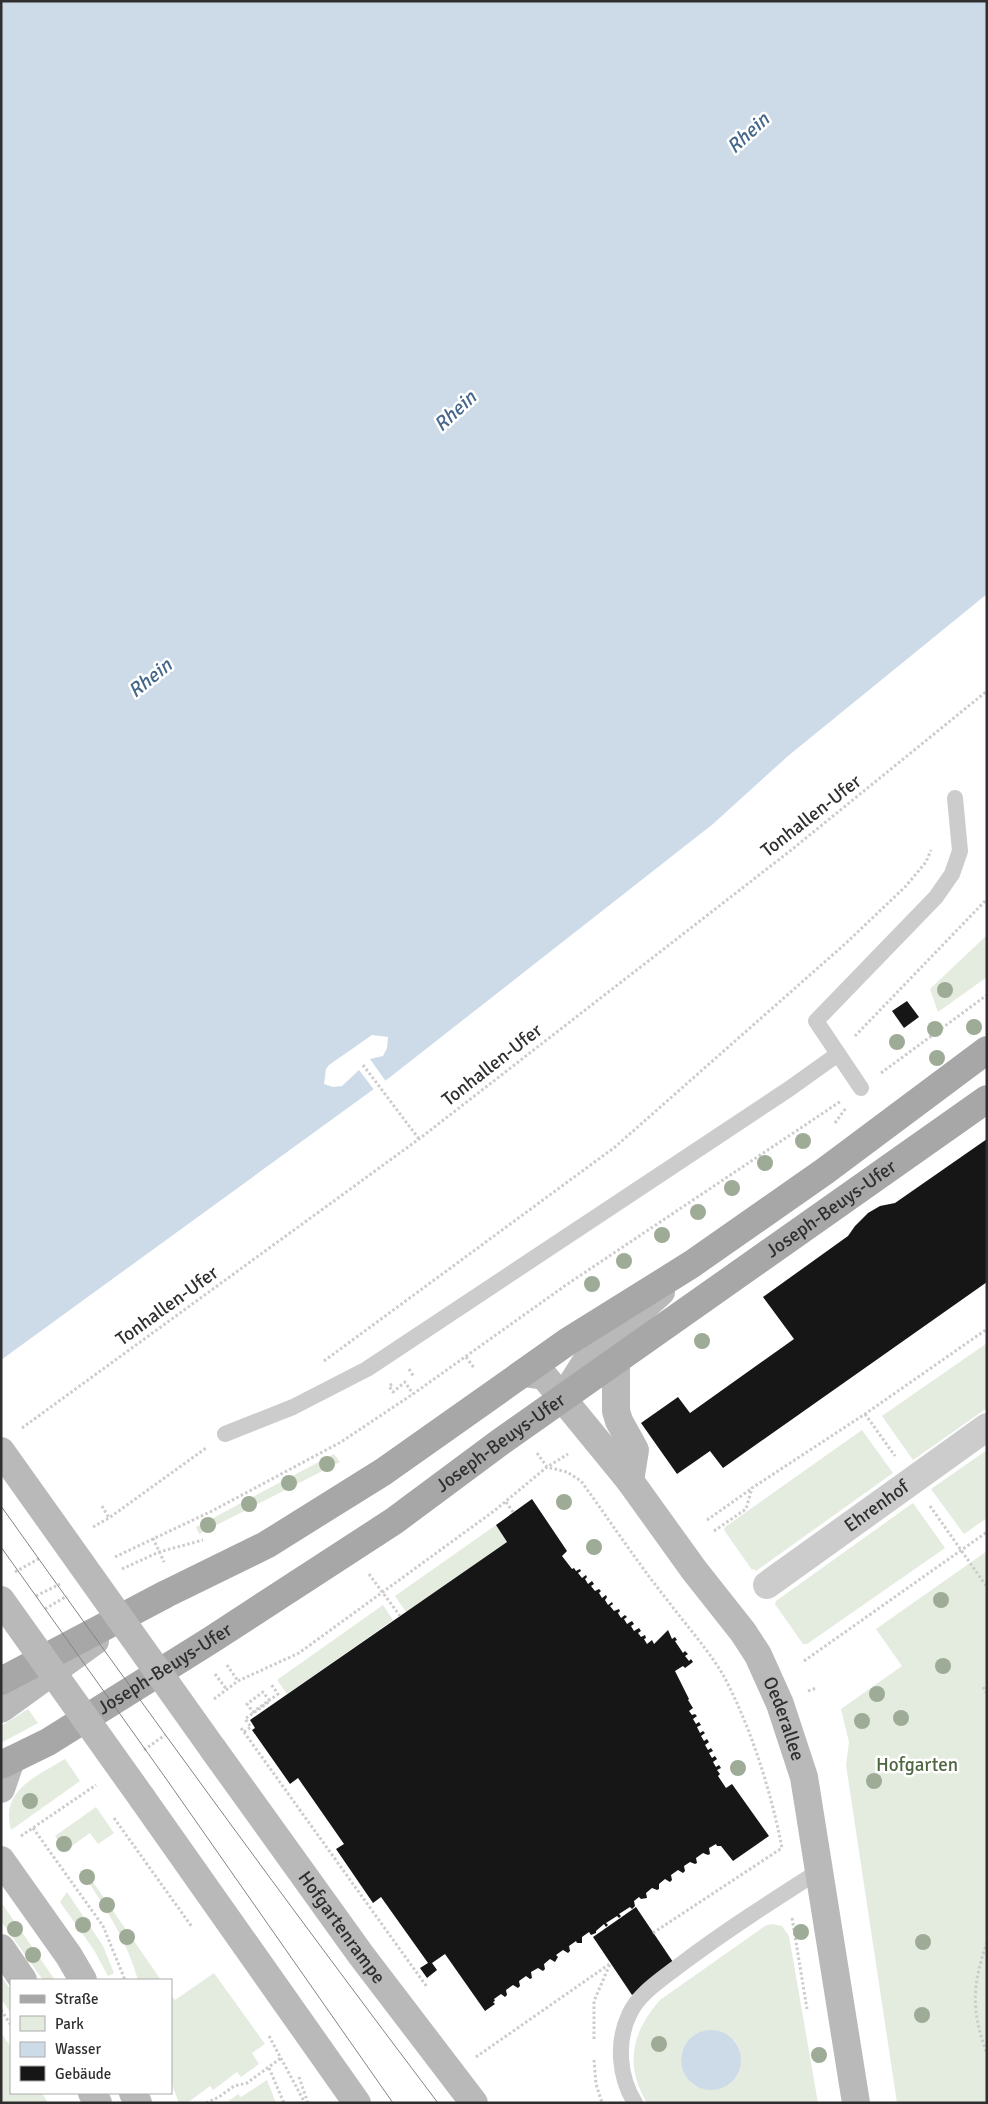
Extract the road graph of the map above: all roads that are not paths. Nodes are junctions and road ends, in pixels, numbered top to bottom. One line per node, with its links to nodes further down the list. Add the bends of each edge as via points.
1 (955, 798): 3 (lane, via 960,851 952,874 936,897 816,1021)
2 (987, 1050): 6 (main road, Joseph-Beuys-Ufer)
3 (838, 1054): 4 (lane); 11 (lane, via 367,1369 293,1407)
4 (862, 1088)
5 (987, 1099): 7 (main road, Joseph-Beuys-Ufer)
6 (692, 1264): 8 (main road, Joseph-Beuys-Ufer, via 567,1342); 9 (main road, via 590,1354)
7 (616, 1360): 9 (main road, Joseph-Beuys-Ufer); 13 (main road, via 616,1411 636,1450)
8 (524, 1373): 9 (main road, Oederallee, via 544,1376); 16 (main road, Joseph-Beuys-Ufer, via 383,1472 266,1545)
9 (563, 1398): 13 (main road, Oederallee); 19 (main road, Joseph-Beuys-Ufer, via 394,1521 48,1742)
10 (987, 1427): 14 (street, Ehrenhof)
11 (225, 1434)
12 (9, 1441): 27 (main road, Hofgartenrampe, bridge, via 213,1749 361,1955)
13 (630, 1481): 22 (main road, Oederallee, via 758,1655 780,1704 804,1777)
14 (768, 1585)
15 (1, 1600): 26 (main road, bridge)
16 (145, 1605): 17 (main road, Joseph-Beuys-Ufer); 18 (main road)
17 (1, 1681)
18 (1, 1709)
19 (6, 1762): 20 (main road)
20 (1, 1788)
21 (1, 1860): 25 (main road)
22 (819, 1871): 28 (lane, via 724,1932 655,1984 640,2000 629,2015 621,2041 620,2061); 29 (main road, Oederallee)
23 (1, 1948): 24 (main road)
24 (22, 1979)
25 (82, 1979)
26 (357, 2103)
27 (474, 2103)
28 (634, 2103)
29 (856, 2103)

